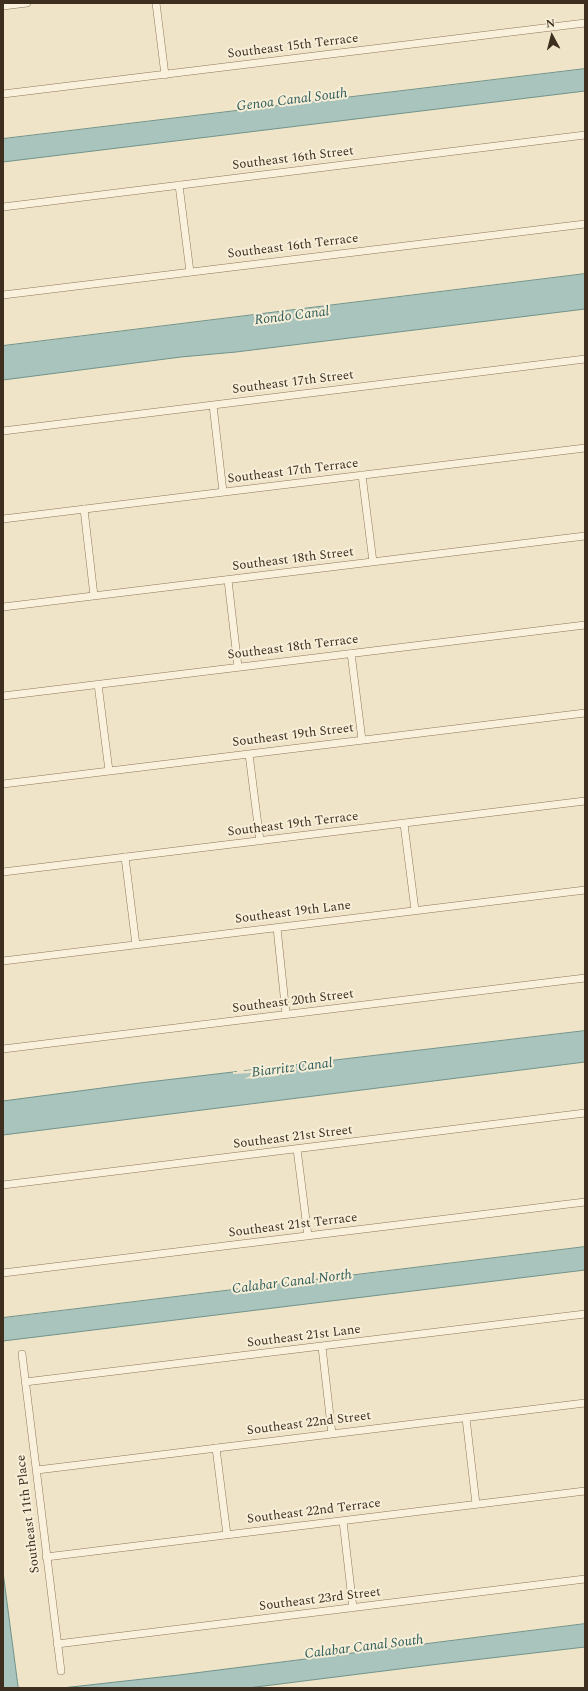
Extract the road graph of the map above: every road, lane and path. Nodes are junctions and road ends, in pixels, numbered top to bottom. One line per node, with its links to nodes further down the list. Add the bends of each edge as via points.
1 (27, 3): 3 (street)
2 (156, 3): 5 (street)
3 (3, 6)
4 (585, 23): 5 (street, Southeast 15th Terrace)
5 (165, 75): 6 (street, Southeast 15th Terrace)
6 (3, 94)
7 (585, 135): 8 (street, Southeast 16th Street)
8 (179, 185): 9 (street, Southeast 16th Street); 11 (street)
9 (3, 207)
10 (585, 224): 11 (street, Southeast 16th Terrace)
11 (190, 272): 12 (street, Southeast 16th Terrace)
12 (3, 295)
13 (585, 359): 14 (street, Southeast 17th Street)
14 (213, 405): 15 (street, Southeast 17th Street); 18 (street)
15 (3, 430)
16 (585, 448): 17 (street, Southeast 17th Terrace)
17 (362, 475): 18 (street, Southeast 17th Terrace); 22 (street)
18 (223, 492): 19 (street, Southeast 17th Terrace)
19 (84, 510): 20 (street, Southeast 17th Terrace); 24 (street)
20 (3, 519)
21 (585, 536): 22 (street, Southeast 18th Street)
22 (373, 562): 23 (street, Southeast 18th Street)
23 (228, 580): 24 (street, Southeast 18th Street); 28 (street)
24 (94, 596): 25 (street, Southeast 18th Street)
25 (3, 607)
26 (585, 625): 27 (street, Southeast 18th Terrace)
27 (351, 653): 28 (street, Southeast 18th Terrace); 32 (street)
28 (238, 667): 29 (street, Southeast 18th Terrace)
29 (98, 684): 30 (street, Southeast 18th Terrace); 34 (street)
30 (3, 696)
31 (585, 713): 32 (street, Southeast 19th Street)
32 (362, 740): 33 (street, Southeast 19th Street)
33 (249, 754): 34 (street, Southeast 19th Street); 38 (street)
34 (109, 771): 35 (street, Southeast 19th Street)
35 (3, 784)
36 (585, 801): 37 (street, Southeast 19th Terrace)
37 (404, 824): 38 (street, Southeast 19th Terrace); 42 (street)
38 (260, 841): 39 (street, Southeast 19th Terrace)
39 (125, 857): 40 (street, Southeast 19th Terrace); 44 (street)
40 (3, 872)
41 (585, 890): 42 (street, Southeast 19th Lane)
42 (415, 910): 43 (street, Southeast 19th Lane)
43 (276, 928): 44 (street, Southeast 19th Lane); 47 (street)
44 (136, 945): 45 (street, Southeast 19th Lane)
45 (3, 961)
46 (585, 978): 47 (street, Southeast 20th Street)
47 (286, 1014): 48 (street, Southeast 20th Street)
48 (3, 1049)
49 (585, 1114): 50 (street, Southeast 21st Street)
50 (297, 1149): 51 (street, Southeast 21st Street); 53 (street)
51 (3, 1185)
52 (585, 1202): 53 (street, Southeast 21st Terrace)
53 (308, 1236): 54 (street, Southeast 21st Terrace)
54 (3, 1273)
55 (585, 1314): 56 (street, Southeast 21st Lane)
56 (322, 1347): 58 (street, Southeast 21st Lane); 61 (street)
57 (22, 1354): 58 (street, Southeast 11th Place)
58 (25, 1382): 63 (street, Southeast 11th Place)
59 (585, 1403): 60 (street, Southeast 22nd Street)
60 (466, 1418): 61 (street, Southeast 22nd Street); 65 (street)
61 (332, 1434): 62 (street, Southeast 22nd Street)
62 (216, 1448): 63 (street, Southeast 22nd Street); 67 (street)
63 (36, 1470): 68 (street, Southeast 11th Place)
64 (585, 1491): 65 (street, Southeast 22nd Terrace)
65 (476, 1504): 66 (street, Southeast 22nd Terrace)
66 (343, 1521): 67 (street, Southeast 22nd Terrace); 70 (street)
67 (227, 1535): 68 (street, Southeast 22nd Terrace)
68 (46, 1557): 71 (street, Southeast 11th Place)
69 (585, 1579): 70 (street, Southeast 23rd Street)
70 (353, 1608): 71 (street, Southeast 23rd Street)
71 (57, 1644): 72 (street, Southeast 11th Place)
72 (61, 1671)

